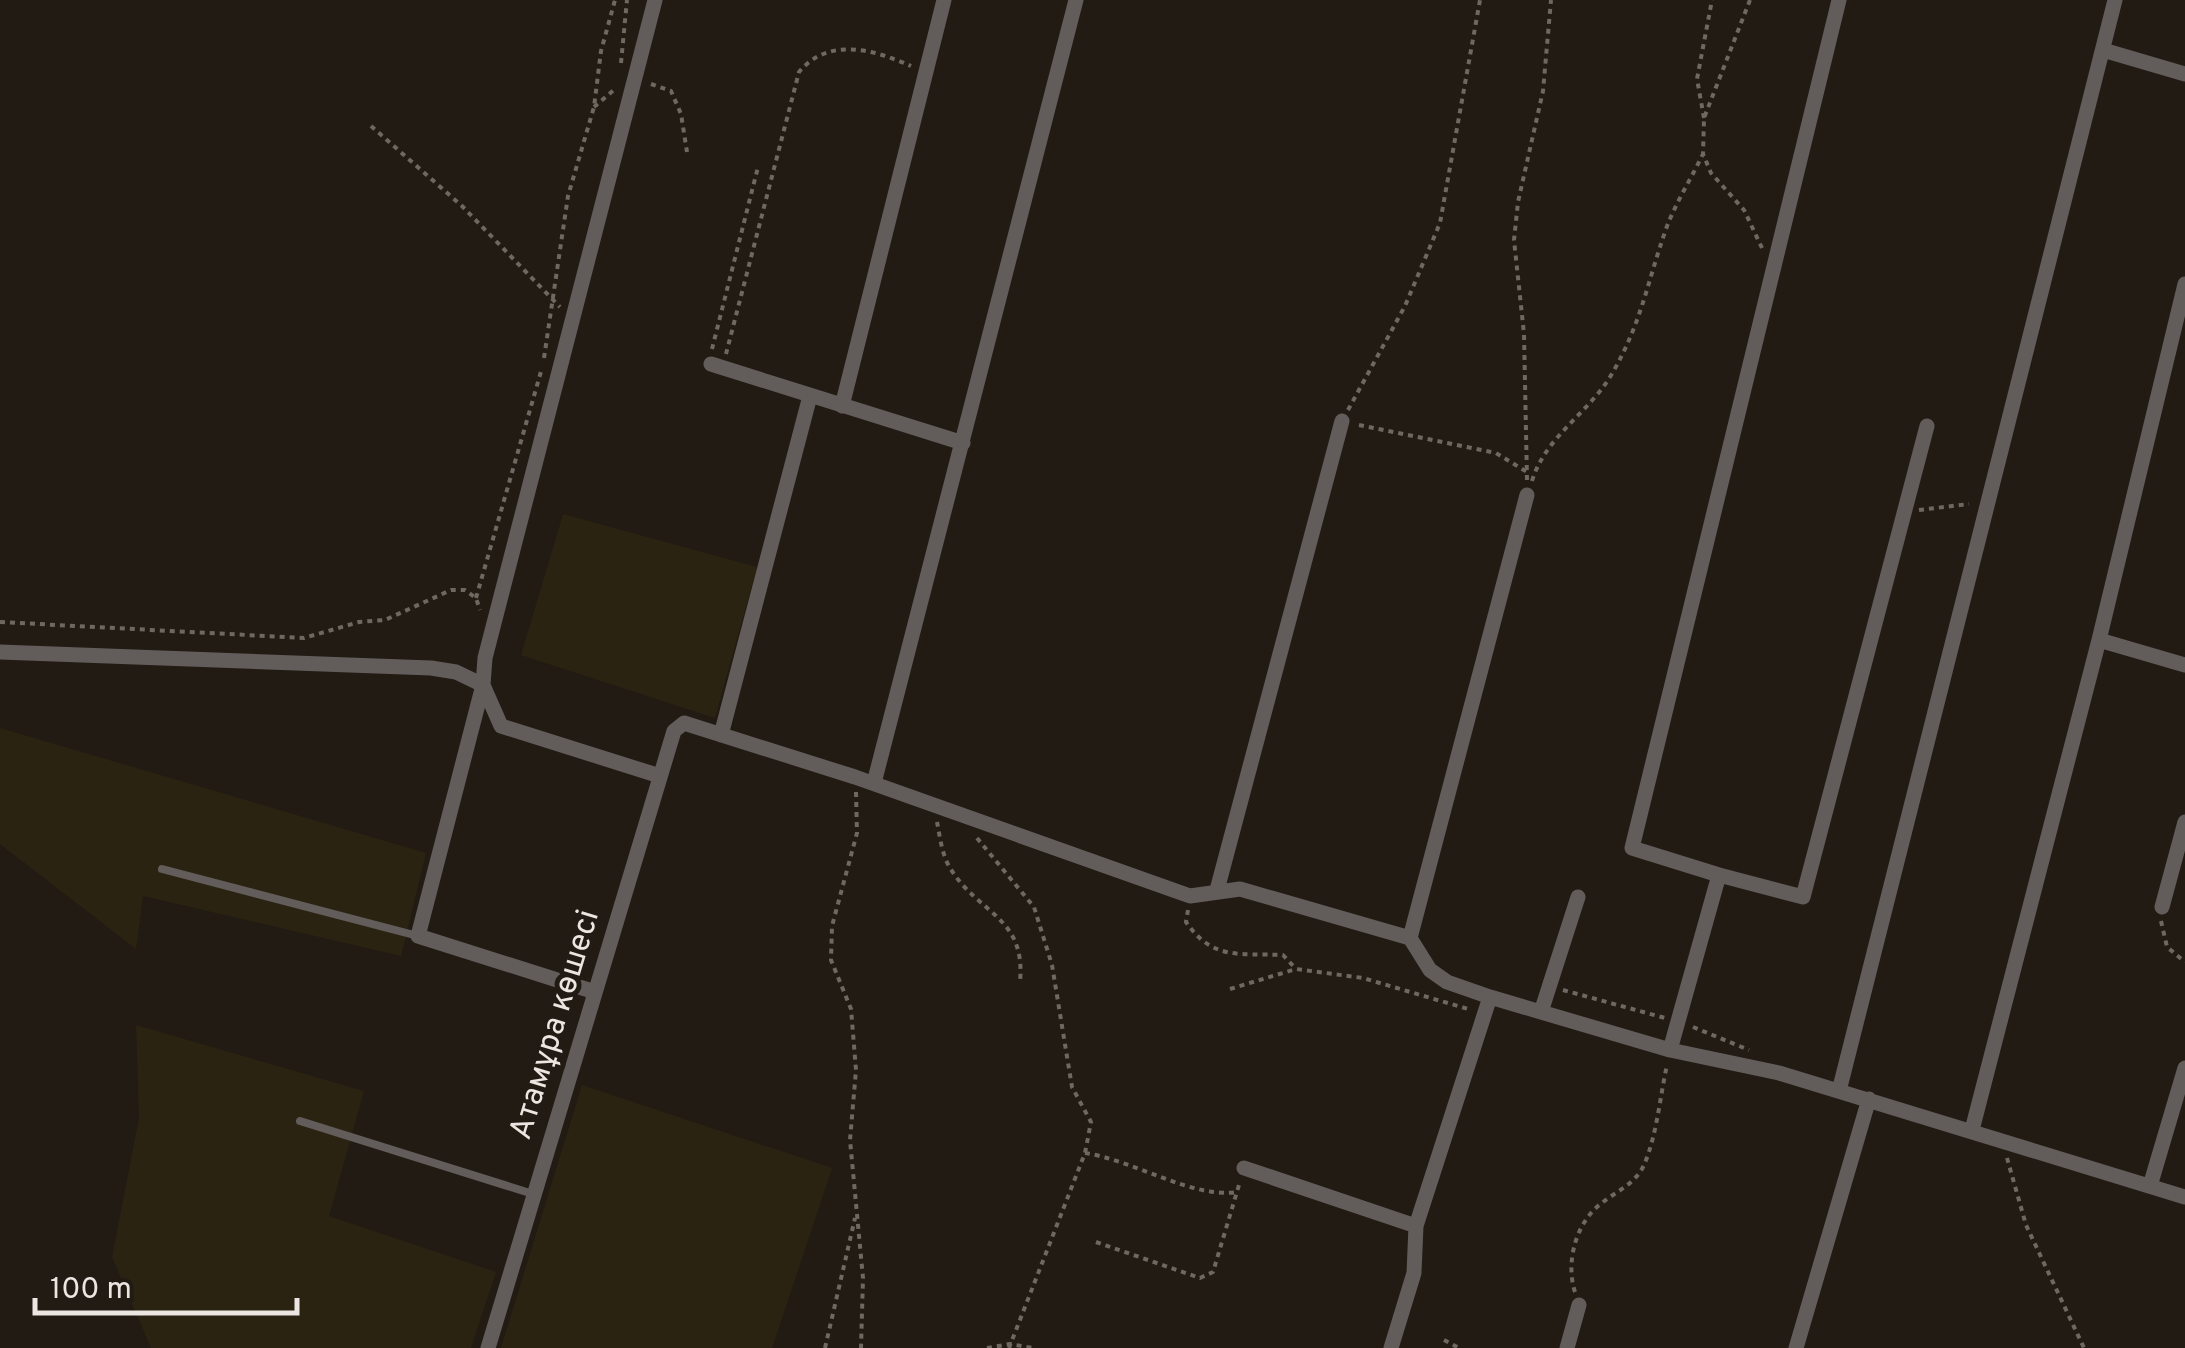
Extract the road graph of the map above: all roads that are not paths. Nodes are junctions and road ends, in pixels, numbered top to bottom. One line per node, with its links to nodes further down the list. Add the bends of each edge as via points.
1 (655, 0): 19 (street)
2 (944, 0): 11 (street)
3 (1076, 0): 14 (street)
4 (1840, 0): 25 (street, via 1632,848)
5 (2115, 0): 6 (street)
6 (2103, 50): 7 (street); 36 (street)
7 (2185, 74)
8 (2185, 284): 16 (street)
9 (719, 367): 10 (street)
10 (810, 396): 11 (street); 20 (street)
11 (842, 406): 14 (street)
12 (1342, 422): 26 (street)
13 (1927, 426): 25 (street, via 1804,897)
14 (962, 444): 22 (street)
15 (1527, 495): 30 (street)
16 (2099, 640): 18 (street); 39 (street)
17 (0, 652): 19 (street, via 430,668)
18 (2185, 665)
19 (483, 685): 21 (street, via 501,726); 29 (street)
20 (722, 734): 21 (street, Атамұра көшесі, via 684,723 674,731); 22 (street)
21 (660, 776): 31 (street, Атамұра көшесі)
22 (874, 783): 26 (street, via 1190,896)
23 (2185, 822): 28 (street)
24 (162, 869): 29 (lane)
25 (1720, 875): 34 (street)
26 (1216, 890): 30 (street, via 1240,889)
27 (1578, 897): 33 (street)
28 (2162, 907)
29 (418, 936): 31 (street)
30 (1410, 938): 32 (street, via 1430,970)
31 (595, 992): 42 (street, Атамұра көшесі)
32 (1490, 997): 33 (street); 44 (street)
33 (1541, 1012): 34 (street)
34 (1670, 1050): 36 (street)
35 (2185, 1068): 41 (street)
36 (1839, 1091): 37 (street)
37 (1869, 1100): 39 (street); 49 (street)
38 (300, 1121): 42 (lane)
39 (1972, 1130): 41 (street)
40 (1244, 1168): 44 (street)
41 (2150, 1186): 43 (street)
42 (533, 1194): 46 (street, Атамұра көшесі)
43 (2185, 1197)
44 (1416, 1226): 47 (street, via 1414,1273)
45 (1580, 1305): 48 (street)
46 (488, 1348)
47 (1391, 1348)
48 (1567, 1348)
49 (1796, 1348)

